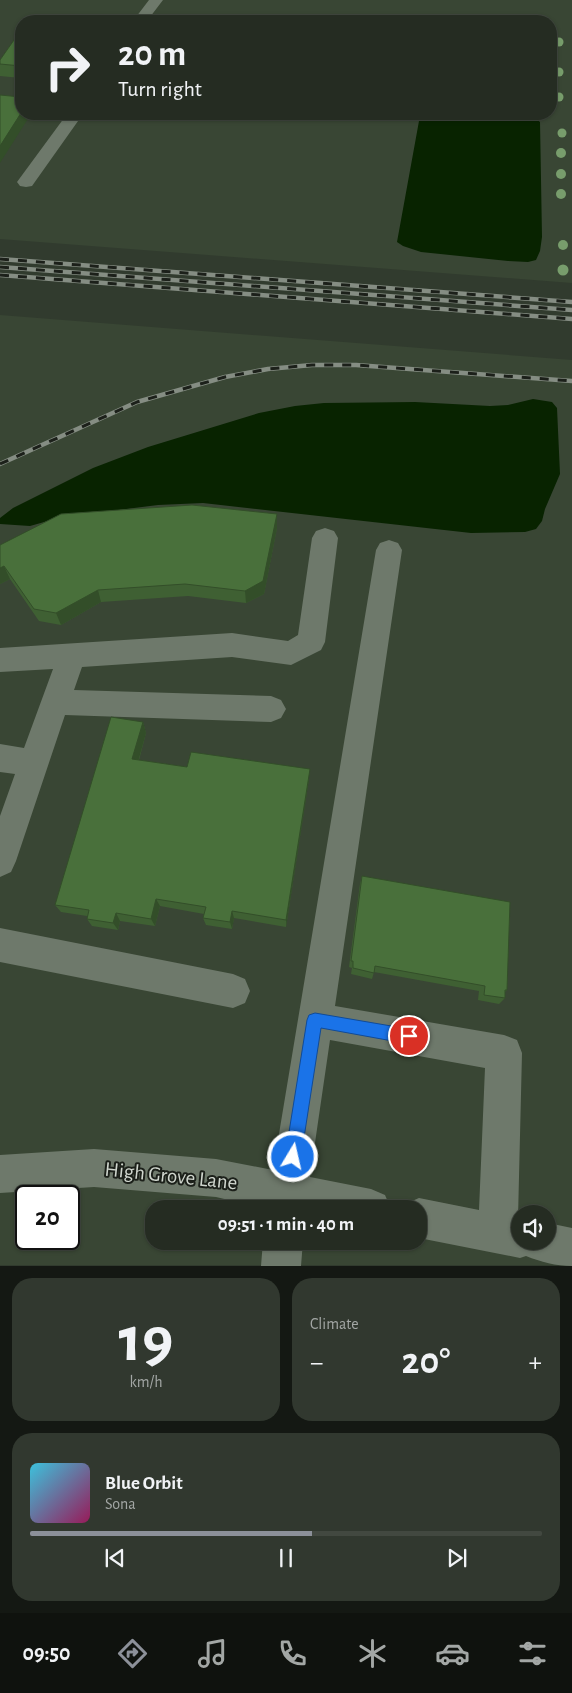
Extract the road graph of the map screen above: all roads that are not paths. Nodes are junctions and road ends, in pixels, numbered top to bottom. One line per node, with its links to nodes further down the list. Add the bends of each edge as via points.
1 (156, 0): 2 (street)
2 (145, 15)
3 (71, 120): 4 (street)
4 (26, 182)
5 (325, 538): 7 (street, via 311,642 291,653 232,645)
6 (388, 550): 16 (street)
7 (72, 654): 8 (street); 9 (street)
8 (0, 660)
9 (56, 702): 10 (street); 12 (street)
10 (271, 709)
11 (0, 758): 12 (street)
12 (34, 763): 13 (street)
13 (0, 861)
14 (0, 945): 15 (street)
15 (233, 991)
16 (315, 1020): 19 (street); 21 (street, via 504,1053)
17 (0, 1174): 18 (street, High Grove Lane, via 94,1168 216,1178)
18 (284, 1200)
19 (287, 1200)
20 (427, 1220): 21 (street)
21 (509, 1236)
22 (556, 1245): 23 (street)
23 (572, 1248)
24 (282, 1250): 25 (street)
25 (281, 1266)

